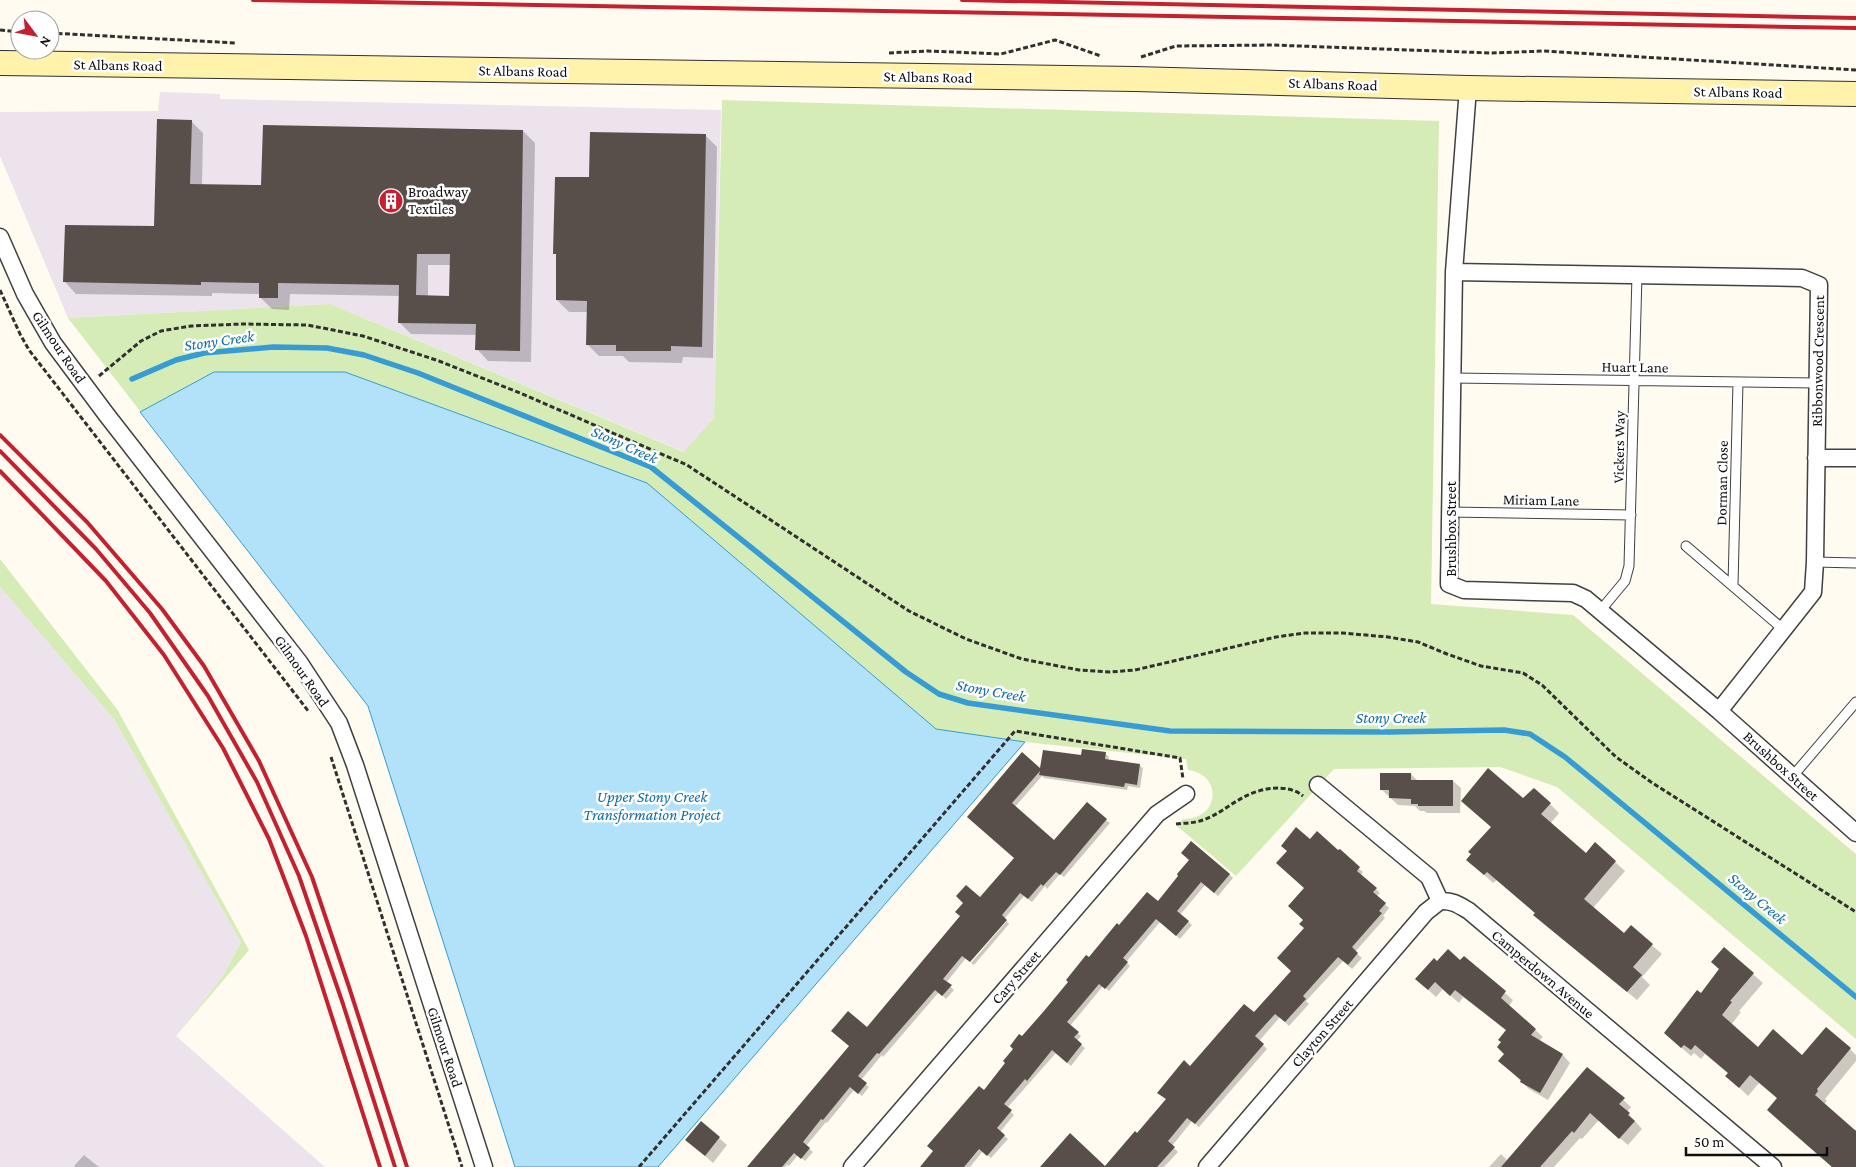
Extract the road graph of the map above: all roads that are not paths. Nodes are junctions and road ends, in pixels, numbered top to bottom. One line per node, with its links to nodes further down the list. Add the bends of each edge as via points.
1 (0, 63): 2 (main road, St Albans Road, via 1135,79)
2 (1468, 88): 3 (main road, St Albans Road); 5 (street, Brushbox Street)
3 (1856, 94)
4 (0, 237): 31 (street, Gilmour Road, via 37,316 61,353 298,662 339,723)
5 (1454, 272): 6 (street, Ribbonwood Crescent); 7 (street, Brushbox Street)
6 (1637, 275): 8 (lane, Vickers Way); 10 (street, Ribbonwood Crescent, via 1802,278 1819,285)
7 (1453, 378): 8 (lane, Huart Lane); 13 (street, Brushbox Street)
8 (1634, 380): 9 (lane, Huart Lane); 14 (lane, Vickers Way)
9 (1738, 382): 10 (lane, Huart Lane); 18 (lane, Dorman Close)
10 (1817, 383): 11 (street, Ribbonwood Crescent)
11 (1816, 458): 12 (street); 16 (street, Ribbonwood Crescent)
12 (1856, 458)
13 (1450, 512): 14 (lane, Miriam Lane); 19 (street, Brushbox Street, via 1449,584 1464,590 1573,593)
14 (1631, 516): 19 (lane, Vickers Way, via 1629,566 1625,581)
15 (1686, 546): 18 (lane)
16 (1815, 562): 17 (lane); 20 (street, Ribbonwood Crescent, via 1813,592)
17 (1856, 563)
18 (1733, 585): 20 (lane)
19 (1600, 611): 22 (street, Brushbox Street)
20 (1784, 630): 22 (street, Ribbonwood Crescent)
21 (1856, 702): 23 (lane)
22 (1719, 711): 23 (street, Brushbox Street)
23 (1792, 777): 26 (street, Brushbox Street)
24 (1318, 785): 28 (street, via 1429,877)
25 (1186, 794): 32 (street, Cary Street, via 1157,814)
26 (1849, 823): 27 (street, Brushbox Street)
27 (1856, 833)
28 (1440, 901): 29 (street, Clayton Street, via 1426,912); 30 (street, Camperdown Avenue, via 1456,903 1469,911)
29 (1209, 1166)
30 (1768, 1166)
31 (484, 1167)
32 (852, 1167)

